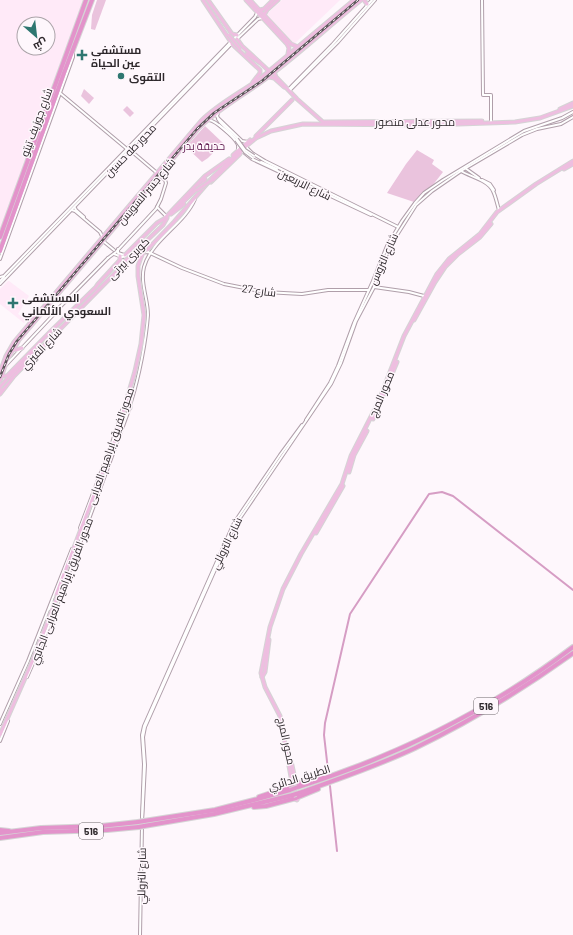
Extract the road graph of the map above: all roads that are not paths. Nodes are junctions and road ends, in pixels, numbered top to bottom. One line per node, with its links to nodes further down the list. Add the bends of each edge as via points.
1 (92, 0): 31 (highway, شارع جوزيف تيتو)
2 (203, 0): 20 (main road)
3 (208, 0): 20 (main road)
4 (246, 0): 16 (main road)
5 (250, 0): 16 (main road)
6 (273, 0): 15 (main road)
7 (278, 0): 15 (main road)
8 (354, 0): 23 (main road, شارع جسر السويس)
9 (360, 0): 27 (main road)
10 (369, 0): 14 (main road)
11 (375, 0): 21 (street)
12 (482, 0): 51 (street, via 484,96 491,95)
13 (86, 1): 103 (highway, شارع جوزيف تيتو)
14 (367, 4): 21 (street)
15 (265, 10): 16 (main road); 17 (main road)
16 (258, 11): 17 (main road); 18 (street, محور طه حسين)
17 (263, 16): 19 (street, محور طه حسين); 26 (main road)
18 (255, 17): 19 (street); 22 (street, محور طه حسين)
19 (258, 20): 22 (street, محور طه حسين)
20 (230, 35): 22 (main road); 24 (main road); 30 (main road, bridge)
21 (341, 36): 39 (street)
22 (237, 37): 24 (street, محور طه حسين); 25 (main road)
23 (306, 39): 27 (main road); 29 (main road, شارع جسر السويس)
24 (231, 43): 28 (main road); 70 (street, محور طه حسين)
25 (240, 43): 28 (main road); 33 (main road)
26 (290, 44): 29 (main road); 32 (main road)
27 (310, 44): 36 (main road)
28 (236, 47): 34 (main road)
29 (298, 47): 32 (main road, شارع جسر السويس)
30 (240, 49): 33 (main road); 34 (main road)
31 (72, 51): 40 (street, via 73,57); 61 (highway, شارع جوزيف تيتو)
32 (288, 55): 35 (main road, شارع جسر السويس)
33 (260, 63): 35 (main road)
34 (259, 67): 37 (main road, via 263,72); 38 (main road, via 260,72)
35 (269, 71): 37 (main road, شارع جسر السويس)
36 (275, 75): 39 (main road, محور عدلى منصور); 42 (main road, via 293,96); 44 (main road, شارع جسر السويس)
37 (262, 76): 38 (main road, شارع جسر السويس)
38 (251, 85): 64 (main road, شارع جسر السويس, via 212,111)
39 (291, 88): 41 (main road, محور عدلى منصور)
40 (60, 93): 61 (street); 70 (street)
41 (297, 99): 42 (main road); 50 (main road, محور عدلى منصور)
42 (292, 100): 63 (main road)
43 (573, 104): 51 (main road, محور عدلى منصور, via 531,118); 54 (main road, محور عدلى منصور, via 554,114 527,120)
44 (221, 110): 47 (street); 48 (main road, شارع جسر السويس)
45 (573, 112): 55 (street)
46 (573, 116): 60 (street)
47 (217, 118): 49 (street); 65 (street); 66 (street)
48 (208, 120): 49 (street); 64 (main road, شارع جسر السويس)
49 (213, 120): 56 (street)
50 (320, 120): 52 (main road, محور عدلى منصور); 57 (main road)
51 (491, 121): 53 (main road, محور عدلى منصور)
52 (324, 123): 53 (main road, محور عدلى منصور); 57 (main road, محور عدلى منصور); 58 (main road, محور عدلى منصور)
53 (431, 123): 54 (main road, محور عدلى منصور); 58 (main road, محور عدلى منصور)
54 (472, 123): 59 (main road)
55 (547, 123): 60 (street); 76 (street, via 524,131)
56 (218, 124): 65 (street); 68 (street)
57 (320, 124): 63 (main road, محور عدلى منصور, via 288,126)
58 (383, 124): 62 (main road)
59 (461, 127)
60 (548, 127): 76 (street, via 524,134)
61 (45, 128): 109 (highway, شارع جوزيف تيتو); 116 (street)
62 (383, 129)
63 (261, 134): 67 (main road, محور الفريق إبراهيم العرابى); 69 (main road, محور الفريق إبراهيم العرابى)
64 (190, 137): 82 (main road, شارع جسر السويس)
65 (237, 140): 74 (street, bridge)
66 (242, 141): 67 (street); 68 (street)
67 (248, 142): 71 (main road, محور الفريق إبراهيم العرابى)
68 (238, 144): 71 (street)
69 (245, 146): 71 (main road, محور الفريق إبراهيم العرابى); 72 (street, شارع الاربعين)
70 (129, 150): 82 (street); 87 (street, محور طه حسين); 98 (street, محور طه حسين)
71 (240, 150): 73 (street, شارع الاربعين); 75 (main road, محور الفريق إبراهيم العرابى); 84 (main road, bridge, via 212,180); 85 (main road, محور الفريق إبراهيم العرابى)
72 (249, 151): 73 (street); 79 (street, شارع الاربعين)
73 (246, 155): 81 (street, شارع الاربعين)
74 (253, 157): 79 (street); 81 (street)
75 (229, 159): 83 (main road); 84 (main road, محور الفريق إبراهيم العرابى)
76 (478, 160): 78 (street)
77 (571, 164): 89 (main road, محور المرج); 101 (main road, محور المرج, via 502,211)
78 (465, 167): 80 (street); 89 (street, via 491,186 496,193); 90 (street, via 427,191)
79 (282, 169): 92 (street, شارع الاربعين)
80 (461, 171): 89 (street, via 490,187); 90 (street, via 426,195)
81 (281, 172): 92 (street, شارع الاربعين)
82 (158, 175): 86 (street, via 166,184); 91 (main road, شارع جسر السويس)
83 (203, 179): 84 (main road, via 206,181); 93 (main road)
84 (199, 189): 95 (main road); 110 (main road, محور الفريق إبراهيم العرابى)
85 (195, 198): 96 (street, محور الفريق إبراهيم العرابى الجانبي); 110 (main road, محور الفريق إبراهيم العرابى)
86 (157, 207): 93 (street); 105 (street)
87 (75, 208): 88 (street, محور طه حسين); 94 (street)
88 (72, 210): 94 (street); 98 (street, محور طه حسين)
89 (499, 210): 101 (main road, محور المرج)
90 (410, 211): 99 (street)
91 (124, 213): 102 (main road, شارع جسر السويس); 104 (main road, شارع جسر السويس)
92 (372, 215): 99 (street, شارع الاربعين)
93 (167, 216): 95 (main road)
94 (87, 220): 100 (street)
95 (164, 220): 106 (main road, كوبرى بيرتى)
96 (180, 220): 97 (street); 110 (street, محور الفريق إبراهيم العرابى الجانبي)
97 (183, 224)
98 (55, 226): 119 (street, محور طه حسين); 122 (street, محور طه حسين)
99 (398, 228): 123 (street, شارع التروس); 124 (street, شارع التروس, via 385,249)
100 (97, 229): 102 (street); 104 (street)
101 (486, 229): 125 (main road, محور المرج, via 446,262); 130 (main road, محور المرج, via 442,270)
102 (105, 233): 104 (main road, شارع جسر السويس)
103 (0, 236)
104 (102, 239): 108 (street); 118 (main road, شارع جسر السويس)
105 (124, 242): 107 (street); 108 (street)
106 (136, 248): 112 (main road); 117 (main road, كوبرى بيرتى, bridge)
107 (118, 249): 111 (street); 112 (street, via 118,253)
108 (114, 250): 115 (street)
109 (0, 251)
110 (147, 251): 112 (street); 113 (street); 114 (main road, محور الفريق إبراهيم العرابى, bridge); 124 (street, شارع 27, via 224,284 255,290 302,294 328,290); 140 (street, محور الفريق إبراهيم العرابى الجانبي, via 143,274 148,311 147,324)
111 (112, 254): 115 (street); 117 (street, via 116,254)
112 (125, 255)
113 (132, 255): 117 (main road); 117 (street)
114 (142, 257): 137 (main road, محور الفريق إبراهيم العرابى, via 140,278 145,318 141,354); 141 (main road, محور الفريق إبراهيم العرابى, via 138,266 144,317 141,344)
115 (108, 258): 128 (street)
116 (0, 259)
117 (122, 261): 126 (main road, كوبرى بيرتى); 134 (main road, كوبرى بيرتى)
118 (78, 268): 129 (main road, شارع جسر السويس); 132 (main road, شارع جسر السويس, via 12,345)
119 (4, 276): 120 (street); 121 (street, محور طه حسين)
120 (0, 277)
121 (0, 281)
122 (0, 284)
123 (374, 287): 124 (street, شارع التروس); 125 (street)
124 (370, 291): 160 (street, شارع التروللي, via 330,383 234,523 143,727)
125 (424, 296): 130 (main road, محور المرج, via 404,336)
126 (68, 320): 127 (main road, شارع الفيزي)
127 (61, 327): 134 (main road); 134 (main road, شارع الفيزي, via 14,376)
128 (22, 348): 129 (main road); 131 (street)
129 (13, 349): 131 (main road, شارع جسر السويس)
130 (399, 353): 157 (main road, محور المرج, via 376,414 352,456 345,484 281,596 266,645 262,677 264,686 282,714)
131 (5, 366): 133 (main road, شارع جسر السويس)
132 (0, 372)
133 (2, 376): 134 (main road); 135 (main road, شارع جسر السويس)
134 (8, 379): 136 (main road, bridge); 138 (main road)
135 (0, 381)
136 (0, 388)
137 (132, 391): 140 (main road); 145 (main road, محور الفريق إبراهيم العرابى, via 117,438)
138 (0, 394)
139 (125, 399): 141 (street, محور الفريق إبراهيم العرابى الجانبي)
140 (130, 408): 144 (street, محور الفريق إبراهيم العرابى الجانبي)
141 (113, 443): 142 (main road, محور الفريق إبراهيم العرابى); 142 (street, محور الفريق إبراهيم العرابى الجانبي)
142 (86, 513): 143 (street, محور الفريق إبراهيم العرابى الجانبي); 145 (main road, محور الفريق إبراهيم العرابى)
143 (56, 589): 144 (street, via 55,595 58,597); 146 (street, محور الفريق إبراهيم العرابى الجانبي)
144 (61, 591): 146 (street, محور الفريق إبراهيم العرابى الجانبي)
145 (57, 595): 146 (main road, محور الفريق إبراهيم العرابى, bridge)
146 (52, 608): 149 (street, محور الفريق إبراهيم العرابى الجانبي, via 35,659); 150 (main road, محور الفريق إبراهيم العرابى, via 33,660); 151 (street, محور الفريق إبراهيم العرابى الجانبي); 152 (main road, محور الفريق إبراهيم العرابى)
147 (573, 647): 155 (highway, الطريق الدائري / 516, via 503,695)
148 (573, 653): 155 (highway, الطريق الدائري / 516, via 480,714 434,738)
149 (14, 705): 150 (main road); 154 (street, محور الفريق إبراهيم العرابى الجانبي)
150 (9, 712): 153 (main road, محور الفريق إبراهيم العرابى)
151 (0, 724)
152 (0, 730)
153 (0, 735)
154 (0, 741)
155 (391, 756): 156 (highway, الطريق الدائري / 516)
156 (328, 780): 157 (highway, الطريق الدائري / 516, bridge); 157 (highway, via 318,778); 158 (highway, الطريق الدائري / 516)
157 (292, 786): 158 (main road, محور المرج); 159 (highway, الطريق الدائري / 516)
158 (295, 796): 159 (highway, الطريق الدائري / 516)
159 (215, 812): 160 (highway, الطريق الدائري / 516)
160 (142, 823): 162 (highway, الطريق الدائري / 516, via 107,830); 166 (street, شارع التروللي)
161 (0, 830): 163 (highway)
162 (42, 830): 163 (highway, الطريق الدائري / 516); 165 (highway, الطريق الدائري / 516)
163 (11, 832): 164 (highway, الطريق الدائري / 516)
164 (0, 833)
165 (0, 839)
166 (140, 935)

